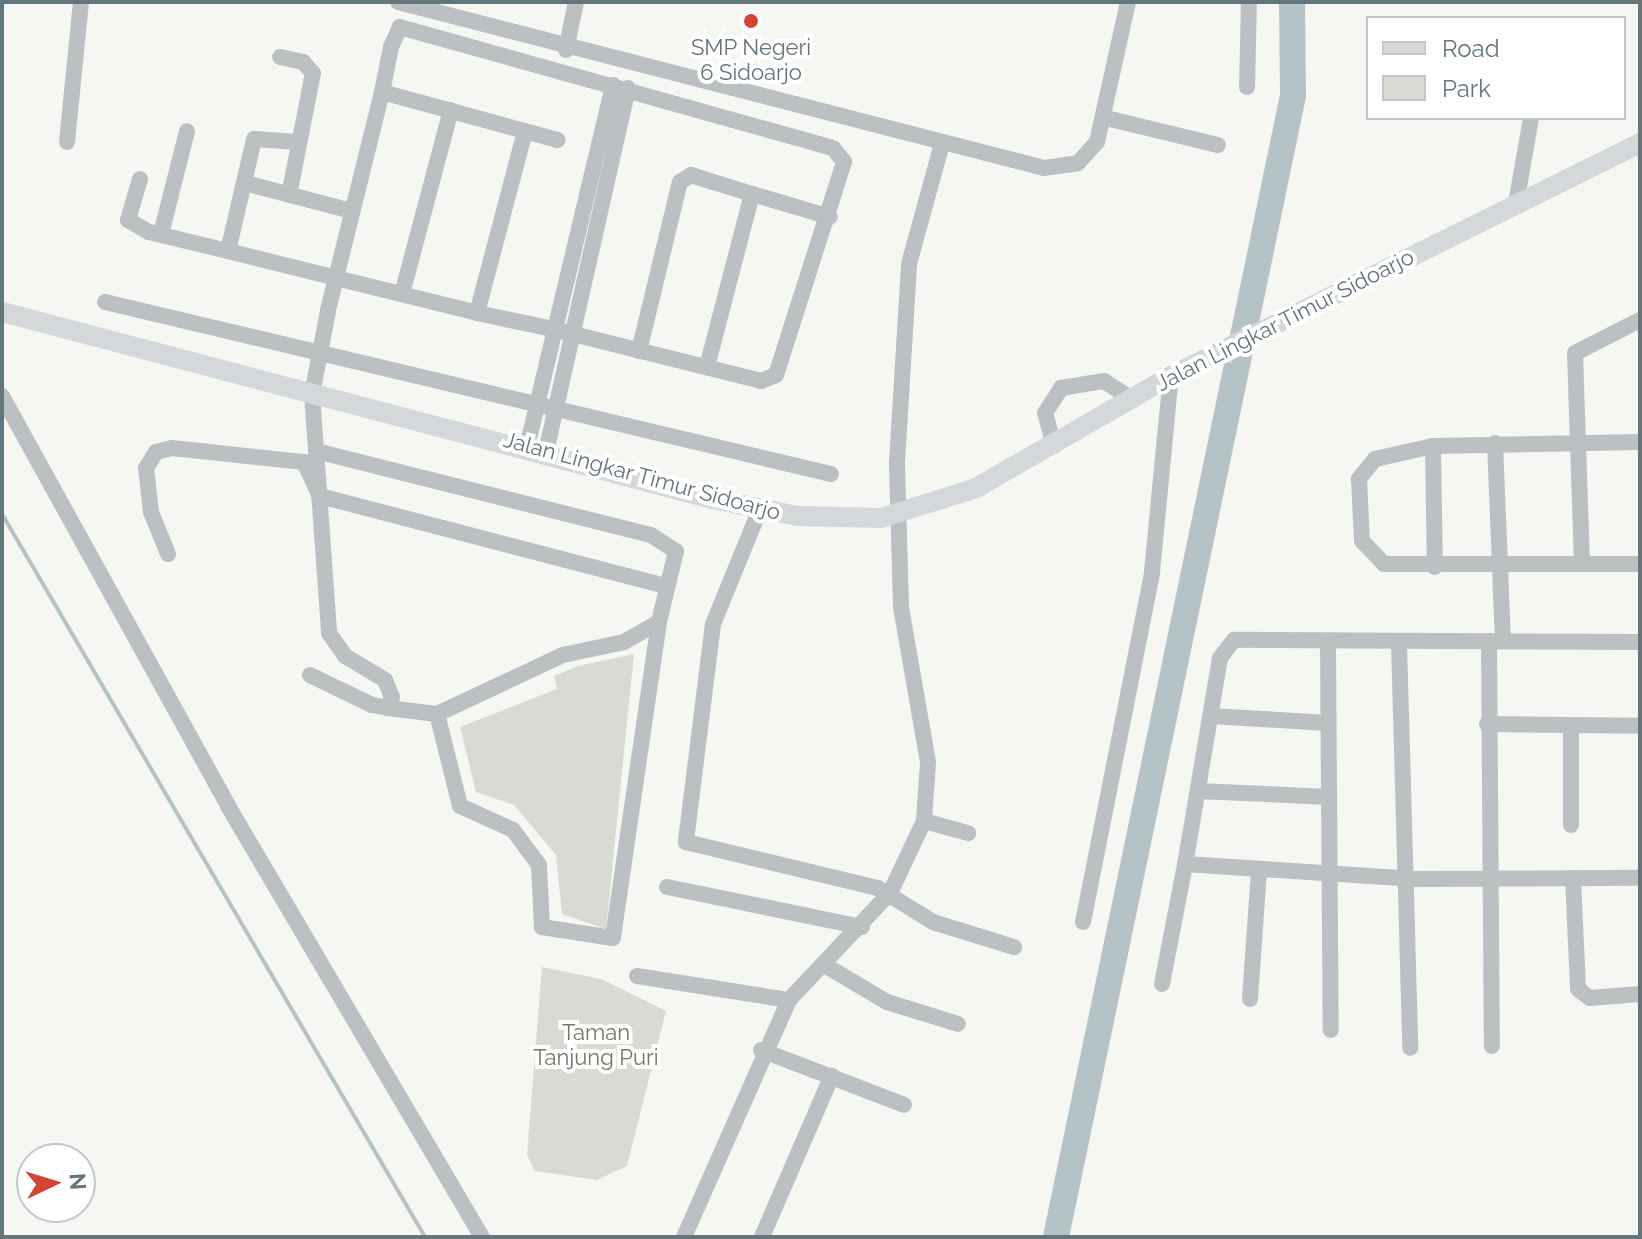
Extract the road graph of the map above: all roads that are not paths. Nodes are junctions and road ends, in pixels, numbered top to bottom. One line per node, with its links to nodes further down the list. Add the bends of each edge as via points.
1 (81, 2): 17 (street)
2 (398, 2): 6 (street)
3 (576, 2): 6 (street)
4 (1128, 2): 12 (street)
5 (1249, 2): 9 (street)
6 (566, 50): 21 (street)
7 (280, 57): 18 (street, via 313,70)
8 (621, 86): 10 (street, via 404,25 394,35); 28 (street, via 835,149 845,172); 37 (street)
9 (1247, 87)
10 (382, 92): 11 (street); 27 (street)
11 (451, 110): 15 (street); 32 (street)
12 (1106, 118): 20 (street); 21 (street, via 1089,155 1058,168)
13 (1531, 120): 26 (street)
14 (187, 131): 29 (street)
15 (525, 131): 16 (street); 35 (street)
16 (558, 140)
17 (67, 142)
18 (298, 142): 23 (street, via 256,138); 25 (street)
19 (1640, 143): 26 (main road, Jalan Lingkar Timur Sidoarjo)
20 (1218, 145)
21 (941, 147): 56 (street, via 904,302)
22 (140, 179): 29 (street, via 128,222)
23 (245, 183): 25 (street); 30 (street)
24 (752, 194): 28 (street); 38 (street, via 691,175 682,179); 40 (street)
25 (289, 195): 27 (street)
26 (1516, 204): 41 (main road, Jalan Lingkar Timur Sidoarjo)
27 (352, 211): 31 (street)
28 (830, 217): 40 (street, via 775,376 761,381)
29 (161, 234): 30 (street)
30 (228, 251): 31 (street)
31 (336, 278): 32 (street); 39 (street)
32 (402, 294): 35 (street)
33 (105, 302): 39 (street)
34 (2, 312): 42 (main road, Jalan Lingkar Timur Sidoarjo)
35 (477, 313): 37 (street)
36 (1640, 320): 48 (street, via 1575,353)
37 (561, 331): 38 (street); 45 (street)
38 (639, 351): 40 (street)
39 (319, 352): 42 (street); 45 (street)
40 (707, 367)
41 (1178, 373): 44 (main road, Jalan Lingkar Timur Sidoarjo); 90 (street, via 1150,586)
42 (312, 394): 51 (main road, Jalan Lingkar Timur Sidoarjo); 52 (street)
43 (2, 396): 106 (street, via 228,806)
44 (1132, 399): 49 (main road, Jalan Lingkar Timur Sidoarjo); 49 (street, via 1104,381 1061,388 1045,413)
45 (542, 406): 51 (street); 53 (street)
46 (1640, 442): 48 (street)
47 (1495, 443): 48 (street); 50 (street); 61 (street)
48 (1578, 443): 58 (street)
49 (1054, 446): 56 (main road, Jalan Lingkar Timur Sidoarjo, via 976,488)
50 (1433, 446): 60 (street); 60 (street, via 1375,459 1359,479 1360,534 1375,560)
51 (537, 449): 55 (main road, Jalan Lingkar Timur Sidoarjo)
52 (320, 452): 54 (street); 62 (street, via 651,535 676,551)
53 (831, 474)
54 (320, 496): 57 (street, via 304,462 172,448 156,452 146,468 151,512); 62 (street); 69 (street, via 329,633 345,656 392,688)
55 (760, 509): 56 (main road, Jalan Lingkar Timur Sidoarjo, via 831,520); 89 (street, via 706,656 686,842)
56 (897, 515): 78 (street, via 901,607 926,735)
57 (168, 554)
58 (1582, 564): 59 (street); 61 (street)
59 (1640, 564)
60 (1435, 567): 61 (street)
61 (1501, 569): 64 (street)
62 (666, 586): 63 (street)
63 (659, 622): 70 (street, via 624,642 563,655); 70 (street, via 613,938 542,927 539,865 513,830 460,806)
64 (1496, 641): 65 (street); 66 (street); 73 (street)
65 (1640, 642)
66 (1399, 643): 67 (street); 86 (street)
67 (1328, 644): 71 (street, via 1234,640 1223,646); 72 (street)
68 (310, 675): 69 (street)
69 (388, 708): 70 (street)
70 (437, 714)
71 (1211, 716): 72 (street); 76 (street)
72 (1328, 723): 77 (street)
73 (1487, 724): 74 (street); 87 (street)
74 (1571, 725): 75 (street); 79 (street)
75 (1640, 726)
76 (1198, 791): 77 (street); 81 (street)
77 (1329, 797): 83 (street)
78 (924, 821): 80 (street); 89 (street)
79 (1571, 825)
80 (968, 833)
81 (1185, 864): 82 (street); 95 (street)
82 (1259, 869): 83 (street); 97 (street)
83 (1330, 875): 86 (street); 100 (street)
84 (1573, 878): 85 (street); 87 (street); 96 (street, via 1578,989 1590,998)
85 (1640, 878)
86 (1406, 879): 87 (street); 102 (street)
87 (1487, 879): 101 (street)
88 (667, 887): 91 (street)
89 (890, 893): 91 (street); 92 (street, via 933,922)
90 (1083, 922)
91 (862, 927): 93 (street)
92 (1014, 947)
93 (823, 964): 98 (street); 99 (street, via 887,1002)
94 (637, 976): 98 (street)
95 (1162, 984)
96 (1640, 994)
97 (1250, 999)
98 (789, 1000): 103 (street)
99 (958, 1024)
100 (1331, 1030)
101 (1492, 1046)
102 (1410, 1048)
103 (761, 1050): 104 (street); 107 (street)
104 (832, 1075): 105 (street); 108 (street)
105 (904, 1105)
106 (482, 1237)
107 (684, 1237)
108 (762, 1237)

